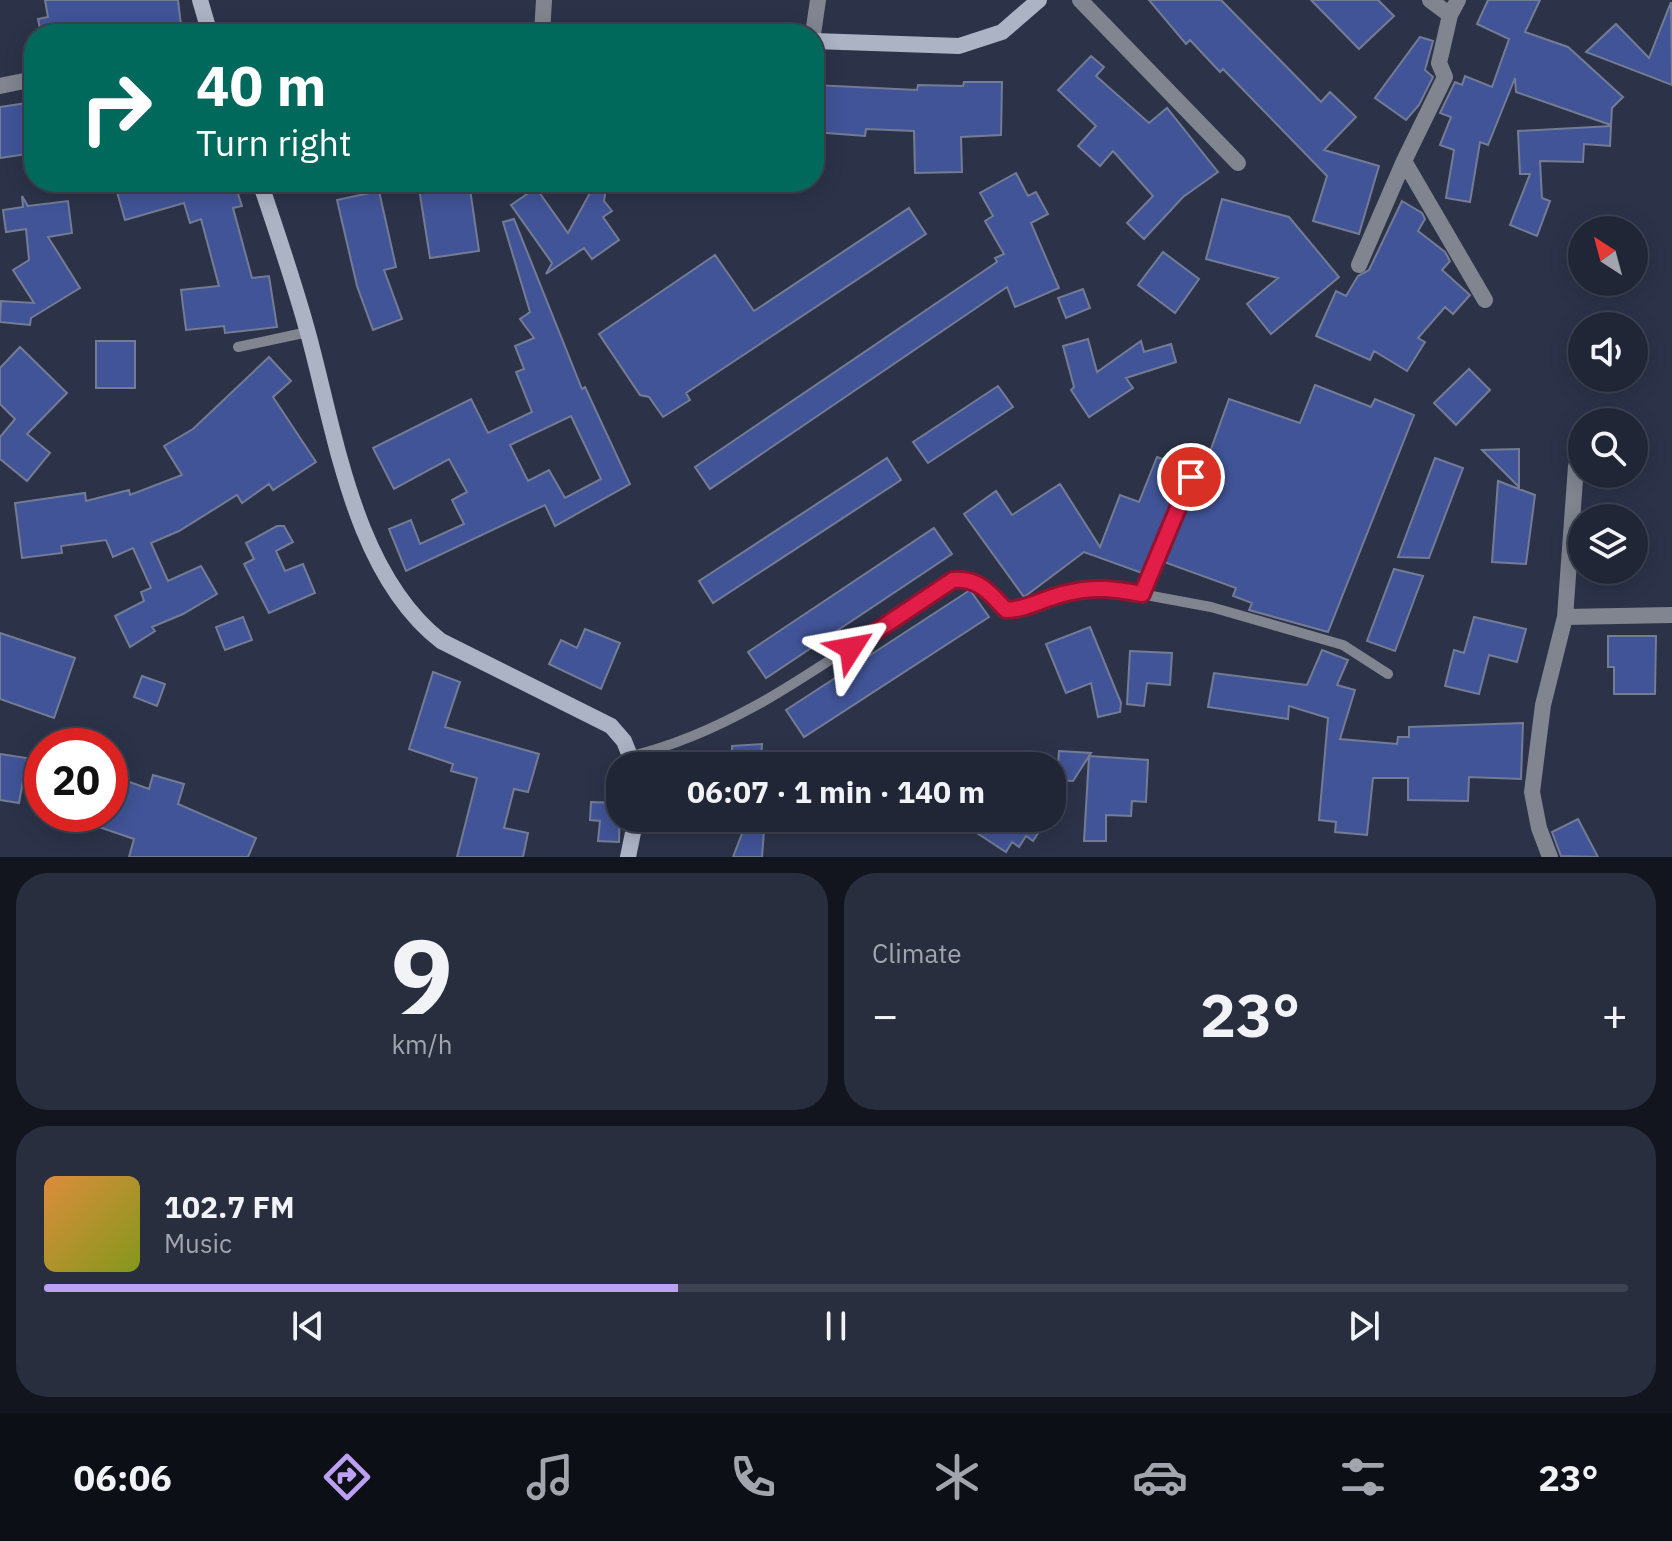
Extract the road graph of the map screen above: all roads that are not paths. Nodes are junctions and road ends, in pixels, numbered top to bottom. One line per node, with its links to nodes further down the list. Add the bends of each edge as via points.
1 (200, 0): 9 (street)
2 (544, 0): 10 (street)
3 (818, 0): 11 (street)
4 (1039, 0): 12 (street, via 1002,32 959,46)
5 (1080, 0): 16 (street)
6 (1430, 0): 8 (street)
7 (1458, 0): 8 (street)
8 (1450, 15): 15 (street, via 1439,66 1447,74)
9 (207, 24)
10 (543, 24)
11 (814, 24)
12 (824, 41)
13 (24, 81): 14 (street)
14 (0, 86)
15 (1404, 161): 18 (street); 19 (street)
16 (1238, 163)
17 (263, 192): 20 (street)
18 (1359, 265)
19 (1485, 300)
20 (308, 332): 21 (lane); 28 (street, via 349,484 383,574 400,601 441,641 611,726)
21 (238, 347)
22 (1191, 477): 24 (lane)
23 (1574, 488): 26 (street)
24 (1142, 594): 27 (lane, via 1211,607 1343,645); 29 (lane, via 1103,587 1006,610 979,583 953,580 767,701)
25 (1672, 615): 26 (street)
26 (1565, 617): 32 (street, via 1543,705 1532,792)
27 (1388, 674)
28 (627, 752)
29 (656, 752)
30 (633, 832): 31 (street)
31 (628, 857)
32 (1550, 857)

